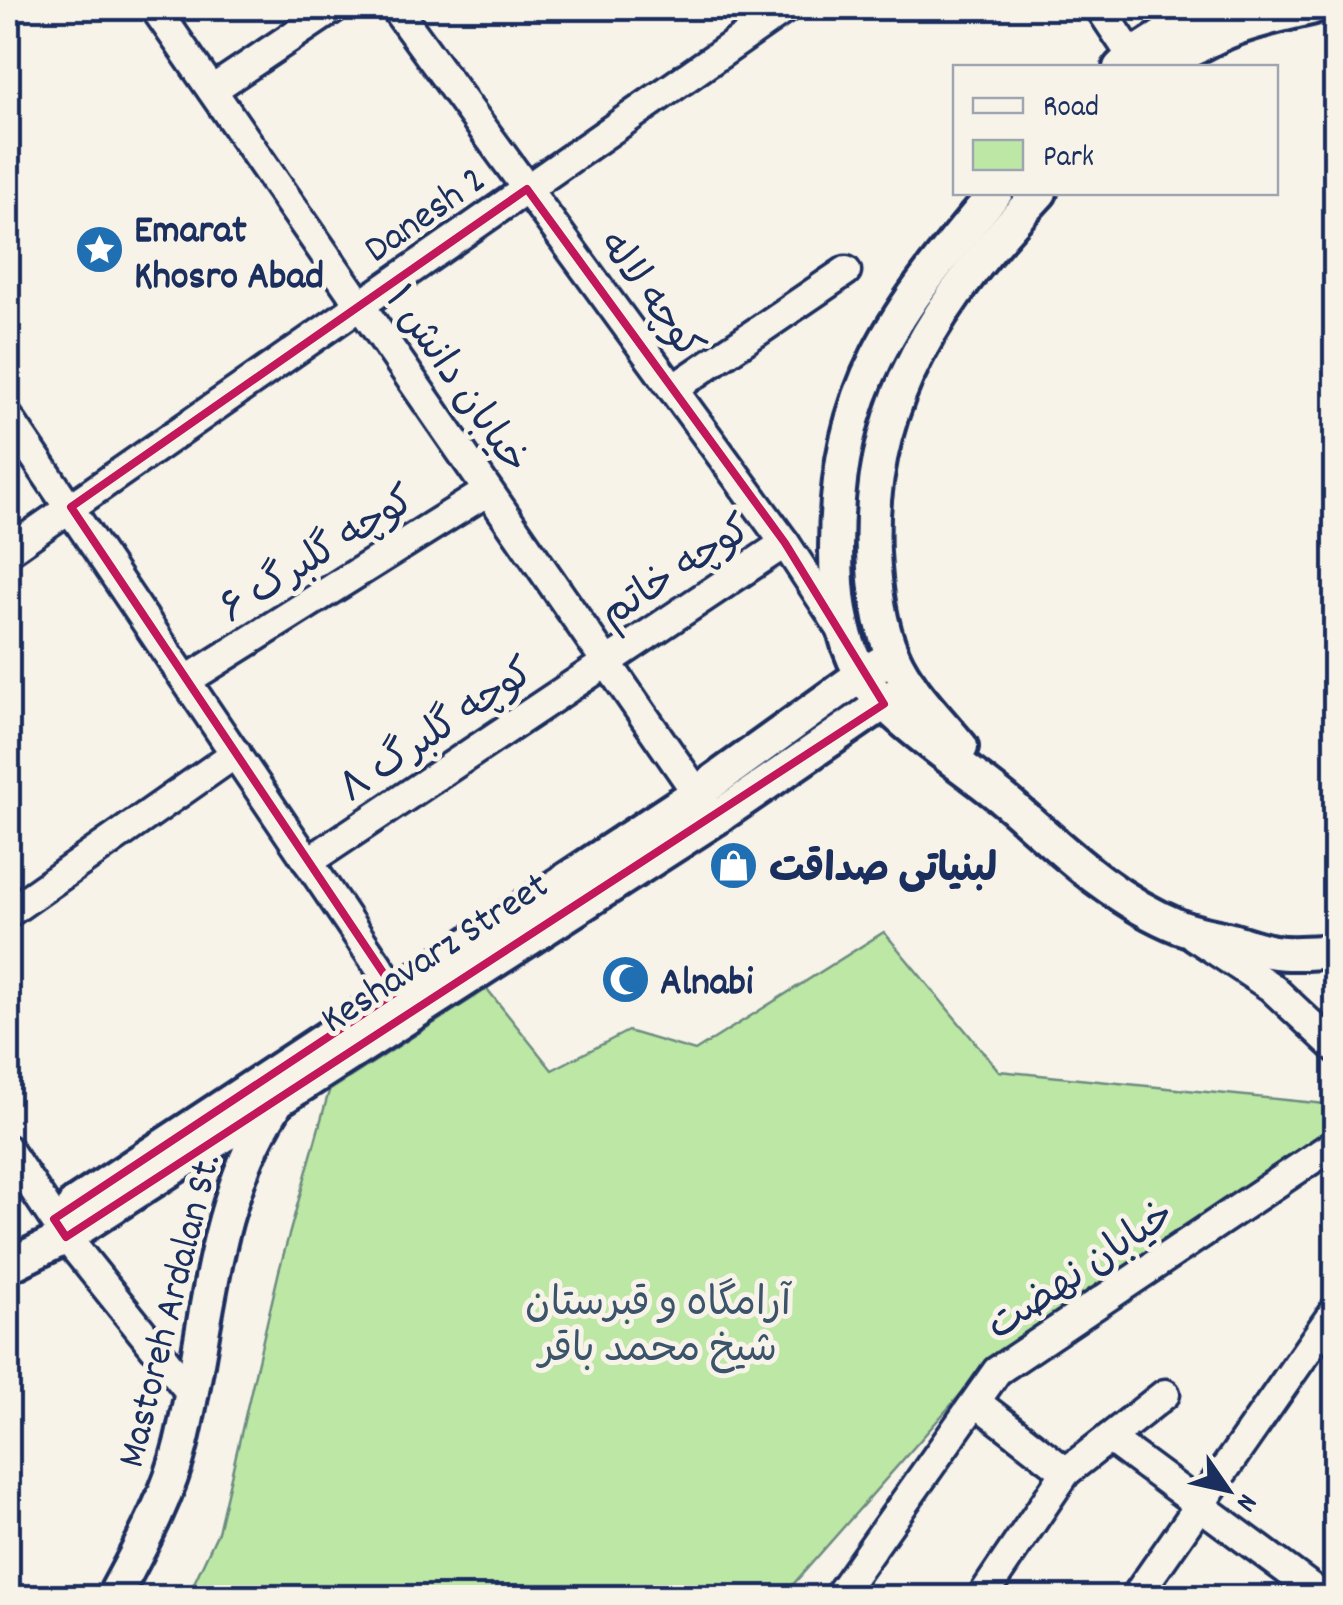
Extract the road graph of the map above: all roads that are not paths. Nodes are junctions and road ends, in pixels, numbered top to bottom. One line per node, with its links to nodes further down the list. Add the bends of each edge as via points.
1 (155, 8): 10 (street, خیابان دانش ۱)
2 (334, 8): 10 (street)
3 (395, 8): 11 (street, کوچه لاله)
4 (786, 8): 11 (street, Danesh 2)
5 (1100, 8): 8 (street)
6 (1207, 8): 8 (street)
7 (1311, 8): 9 (street, via 1239,24)
8 (1132, 64)
9 (1167, 65)
10 (212, 90): 15 (street, خیابان دانش ۱)
11 (527, 189): 15 (street, Danesh 2); 16 (street, کوچه لاله)
12 (994, 195): 22 (street, via 902,310 854,404 836,518)
13 (1037, 195): 23 (street, via 966,277 898,389 879,454 872,520 876,597)
14 (846, 271): 16 (street)
15 (360, 306): 18 (street, خیابان دانش ۱); 19 (street, Danesh 2)
16 (673, 389): 20 (street, کوچه لاله)
17 (8, 417): 19 (street)
18 (488, 491): 24 (street, خیابان دانش ۱); 26 (street, کوچه گلبرگ ۶)
19 (71, 507): 21 (street, Danesh 2); 26 (street)
20 (786, 543): 22 (street, کوچه لاله); 24 (street, کوچه خاتم)
21 (8, 551)
22 (842, 631): 25 (street)
23 (893, 656): 25 (street, Keshavarz Street); 27 (street)
24 (606, 662): 29 (street, خیابان دانش ۱); 30 (street, کوچه گلبرگ ۸)
25 (861, 674): 27 (street); 29 (street, Keshavarz Street)
26 (187, 680): 28 (street)
27 (897, 694): 29 (street, Keshavarz Street); 32 (street, via 1070,857 1120,896)
28 (236, 753): 30 (street); 31 (street)
29 (706, 806): 34 (street, Keshavarz Street); 36 (street, Keshavarz Street)
30 (308, 862): 34 (street)
31 (8, 913)
32 (1180, 927): 33 (street, via 1276,952); 35 (street, via 1271,987)
33 (1336, 951)
34 (396, 992): 40 (street, Keshavarz Street)
35 (1336, 1048)
36 (279, 1099): 37 (street, Mastoreh Ardalan St.); 40 (street, Keshavarz Street)
37 (252, 1140): 40 (street); 43 (street, Mastoreh Ardalan St., via 220,1238)
38 (1336, 1143): 45 (street, خیابان نهضت, via 997,1371)
39 (8, 1150): 40 (street)
40 (63, 1232): 41 (street, Keshavarz Street); 43 (street)
41 (12, 1268)
42 (1336, 1310): 48 (street)
43 (190, 1393): 49 (street, Mastoreh Ardalan St., via 163,1499)
44 (1164, 1394): 46 (street)
45 (976, 1402): 47 (street); 50 (street, خیابان نهضت)
46 (1109, 1438): 47 (street); 48 (street)
47 (1066, 1472): 51 (street)
48 (1199, 1504): 52 (street); 53 (street)
49 (113, 1598)
50 (837, 1598)
51 (981, 1598)
52 (1134, 1598)
53 (1326, 1598)

